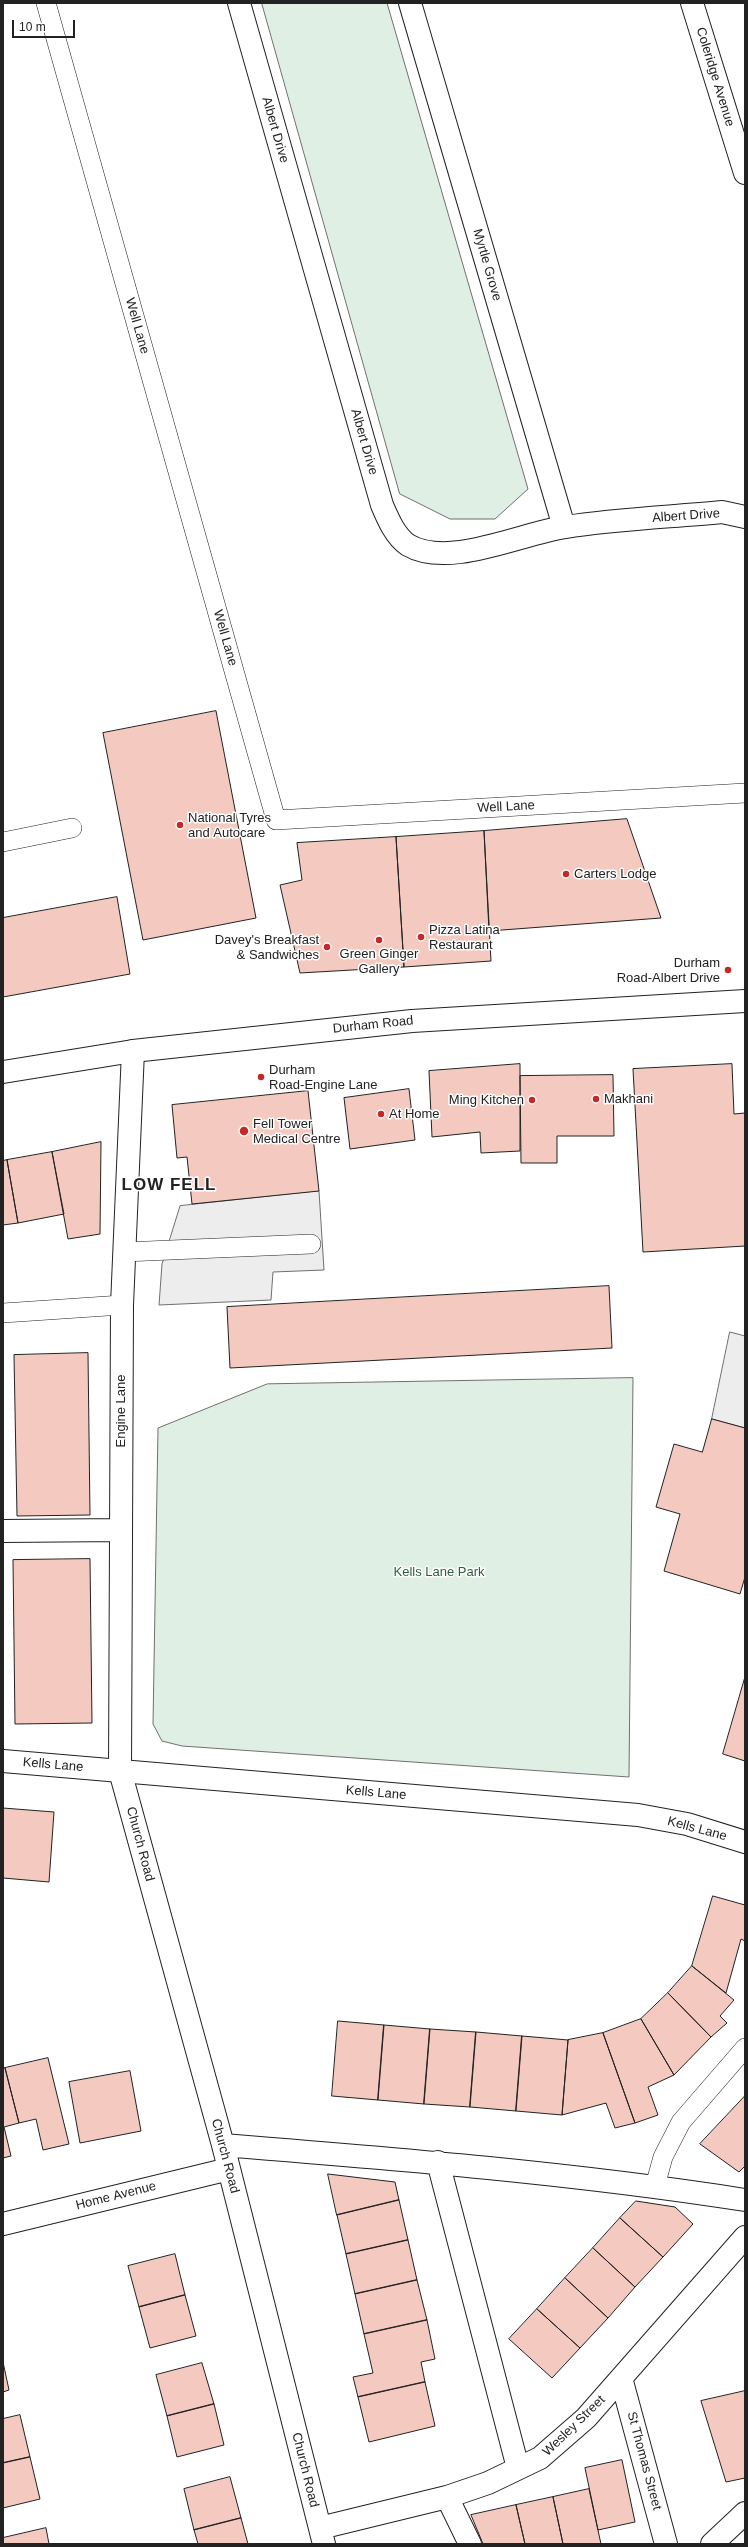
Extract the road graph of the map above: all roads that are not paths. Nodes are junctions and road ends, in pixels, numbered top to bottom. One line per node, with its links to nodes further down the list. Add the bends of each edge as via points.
1 (46, 3): 8 (lane, Well Lane, via 276,820)
2 (239, 3): 7 (street, Albert Drive, via 382,505 392,528 408,544 435,552 476,550)
3 (410, 3): 7 (street, Myrtle Grove)
4 (692, 3): 5 (street, Coleridge Avenue)
5 (745, 173)
6 (745, 518): 7 (street, Albert Drive, via 722,512)
7 (564, 527)
8 (745, 793)
9 (72, 828): 10 (lane)
10 (3, 842)
11 (745, 1001): 12 (street, Durham Road, via 412,1021)
12 (133, 1051): 13 (street, Durham Road); 15 (street, Engine Lane)
13 (3, 1072)
14 (311, 1244): 15 (lane)
15 (124, 1252): 16 (street, Engine Lane)
16 (122, 1305): 17 (lane); 18 (street, Engine Lane)
17 (3, 1313)
18 (120, 1530): 19 (street); 21 (street, Engine Lane)
19 (3, 1531)
20 (3, 1761): 21 (street, Kells Lane)
21 (120, 1771): 22 (street, Kells Lane, via 638,1815 687,1824); 24 (street, Church Road)
22 (745, 1842)
23 (745, 2048): 27 (lane, via 681,2122 663,2156)
24 (222, 2145): 25 (street); 26 (street, Church Road)
25 (438, 2162): 27 (street); 32 (street)
26 (229, 2169): 29 (street, Home Avenue); 35 (street, Church Road)
27 (655, 2186): 28 (street)
28 (745, 2200)
29 (3, 2224)
30 (745, 2237): 31 (street, Wesley Street)
31 (621, 2378): 32 (street, Wesley Street, via 586,2418 540,2458); 37 (street, St Thomas Street)
32 (518, 2468): 33 (street, Wesley Street, via 488,2483)
33 (447, 2497): 35 (street, Wesley Street); 36 (street)
34 (745, 2513): 38 (street)
35 (322, 2536)
36 (470, 2544)
37 (666, 2544)
38 (712, 2544)

